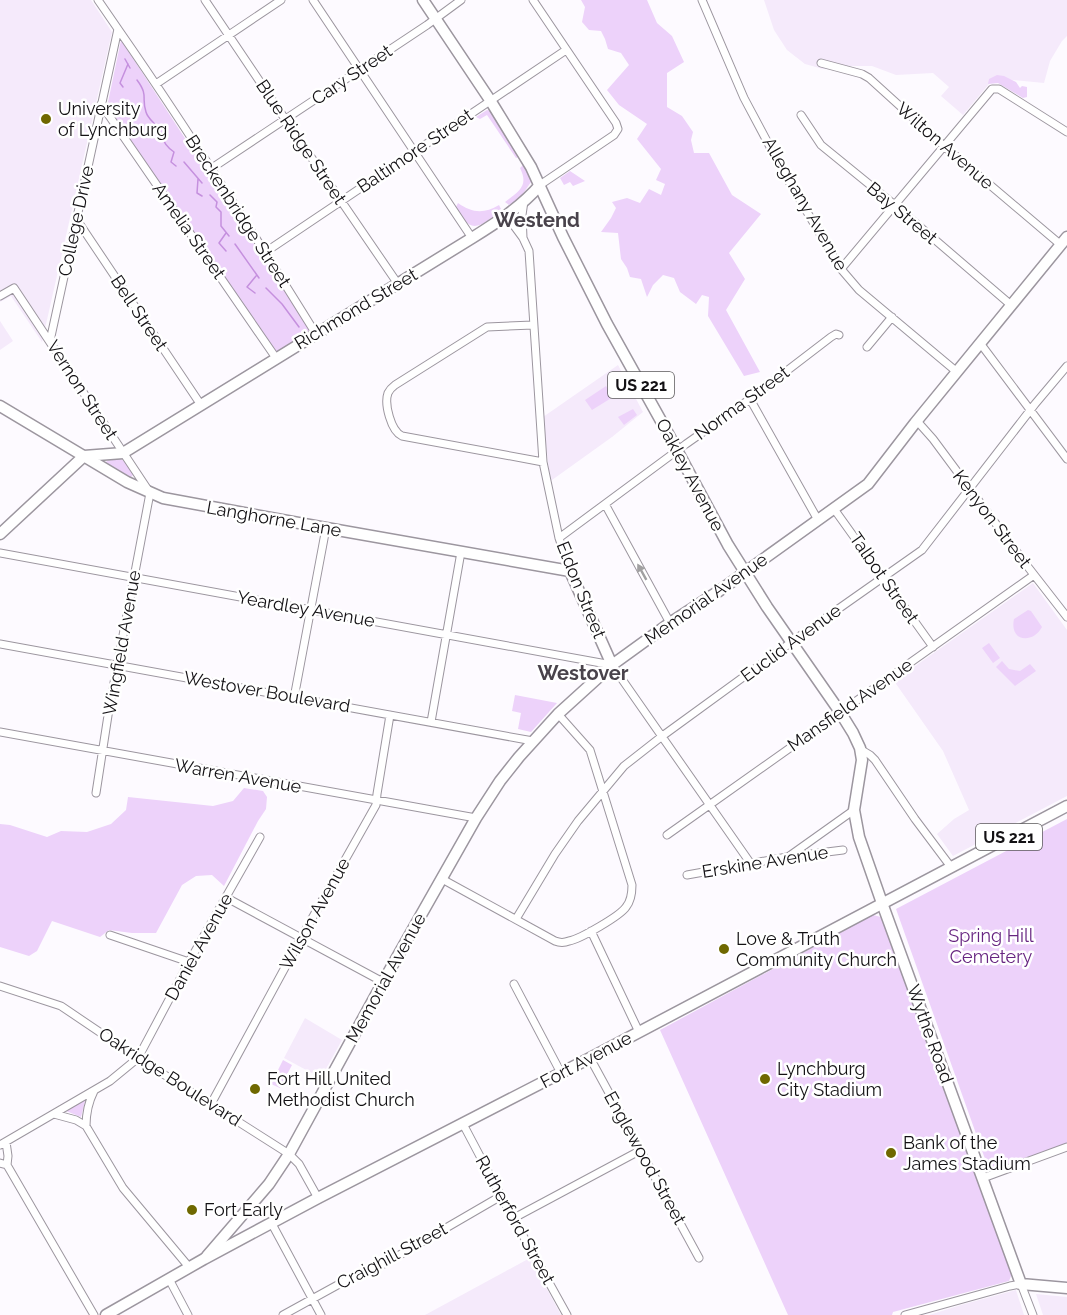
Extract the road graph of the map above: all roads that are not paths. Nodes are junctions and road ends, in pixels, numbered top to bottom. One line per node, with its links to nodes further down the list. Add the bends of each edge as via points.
1 (205, 0): 11 (street, Blue Ridge Street)
2 (282, 0): 11 (street)
3 (313, 0): 14 (street)
4 (423, 0): 9 (main road, Oakley Avenue / US 221)
5 (461, 0): 9 (street, Cary Street)
6 (533, 0): 12 (street)
7 (702, 0): 34 (street, Alleghany Avenue, via 744,98)
8 (102, 2): 10 (street)
9 (436, 18): 14 (street, Cary Street); 16 (main road, Oakley Avenue / US 221)
10 (118, 28): 15 (street, Breckenbridge Street); 17 (street, College Drive)
11 (229, 36): 15 (street); 19 (street, Blue Ridge Street)
12 (566, 50): 16 (street, Baltimore Street); 24 (street, Richmond Street, via 618,129)
13 (821, 63): 21 (street, Wilton Avenue, via 869,78)
14 (360, 70): 19 (street, Cary Street); 22 (street)
15 (156, 84): 23 (street, Breckenbridge Street)
16 (490, 100): 22 (street, Baltimore Street); 24 (main road, Oakley Avenue / US 221)
17 (101, 104): 29 (street, College Drive); 45 (street, Amelia Street)
18 (801, 115): 27 (street, Bay Street, via 821,145)
19 (285, 119): 23 (street, Cary Street); 26 (street, Blue Ridge Street)
20 (1067, 132): 21 (street, via 994,88)
21 (944, 146): 27 (street); 32 (street, Wilton Avenue)
22 (414, 152): 26 (street, Baltimore Street); 30 (street)
23 (212, 168): 33 (street, Breckenbridge Street)
24 (540, 185): 25 (main road, Richmond Street); 53 (main road, Oakley Avenue / US 221, via 607,324)
25 (524, 200): 28 (main road, Richmond Street); 31 (street, Eldon Street)
26 (341, 201): 33 (street, Baltimore Street); 35 (street, Blue Ridge Street)
27 (893, 205): 34 (street); 37 (street, Bay Street)
28 (506, 215): 30 (main road, Richmond Street); 31 (street, Eldon Street)
29 (77, 220): 42 (street, College Drive); 49 (street, Bell Street)
30 (472, 238): 35 (main road, Richmond Street)
31 (523, 238): 39 (street, Eldon Street, via 529,251)
32 (1064, 241): 37 (main road, Memorial Avenue)
33 (264, 253): 40 (street, Breckenbridge Street)
34 (841, 269): 38 (street, Alleghany Avenue, via 859,290)
35 (398, 284): 40 (main road, Richmond Street)
36 (0, 296): 42 (street, Vernon Street, via 14,288)
37 (1011, 305): 43 (main road, Memorial Avenue)
38 (892, 316): 44 (street); 47 (street, Alleghany Avenue)
39 (533, 325): 57 (street, Eldon Street); 57 (street, via 487,327 394,385 387,401 398,435)
40 (316, 334): 45 (main road, Richmond Street)
41 (839, 335): 48 (street, Norma Street, via 831,337)
42 (50, 342): 54 (street, Vernon Street)
43 (980, 343): 47 (main road, Memorial Avenue); 51 (street)
44 (867, 346)
45 (276, 358): 49 (main road, Richmond Street)
46 (1067, 366): 51 (street, Euclid Avenue)
47 (957, 372): 52 (main road, Memorial Avenue)
48 (750, 399): 53 (street, Norma Street); 62 (street)
49 (201, 405): 54 (main road, Richmond Street)
50 (2, 409): 55 (main road, Langhorne Lane)
51 (1030, 411): 56 (street); 58 (street, Euclid Avenue)
52 (917, 421): 58 (street, Kenyon Street); 61 (main road, Memorial Avenue, via 868,484)
53 (678, 451): 60 (street, Norma Street); 69 (main road, Oakley Avenue / US 221)
54 (123, 453): 55 (main road, Richmond Street); 59 (street, Vernon Street)
55 (84, 456): 59 (main road, Langhorne Lane); 64 (main road)
56 (1067, 459)
57 (543, 462): 65 (street, Eldon Street)
58 (969, 488): 70 (street, Kenyon Street); 71 (street, Euclid Avenue, via 922,550)
59 (150, 493): 63 (main road, Langhorne Lane); 72 (street, Wingfield Avenue)
60 (605, 504): 65 (street, Norma Street); 75 (street, one-way to 60)
61 (834, 509): 62 (main road, Memorial Avenue); 71 (street, Talbot Street)
62 (818, 520): 69 (main road, Memorial Avenue)
63 (326, 528): 66 (main road, Langhorne Lane); 73 (street)
64 (0, 534)
65 (559, 538): 68 (street, Eldon Street)
66 (460, 552): 68 (main road, Langhorne Lane); 76 (street)
67 (0, 553): 72 (street, Yeardley Avenue)
68 (570, 571): 81 (main road, Eldon Street)
69 (744, 573): 75 (main road, Memorial Avenue); 77 (main road, Oakley Avenue / US 221)
70 (1034, 575): 74 (street, Kenyon Street); 79 (street, Mansfield Avenue)
71 (883, 576): 77 (street, Euclid Avenue); 79 (street, Talbot Street)
72 (134, 578): 73 (street, Yeardley Avenue); 80 (street, Wingfield Avenue)
73 (311, 610): 76 (street, Yeardley Avenue); 82 (street)
74 (1067, 617)
75 (670, 623): 81 (main road, Memorial Avenue)
76 (446, 635): 81 (street, Yeardley Avenue); 86 (street)
77 (792, 642): 83 (main road, Oakley Avenue / US 221); 88 (street, Euclid Avenue)
78 (0, 644): 80 (street, Westover Boulevard)
79 (933, 646): 83 (street, Mansfield Avenue)
80 (118, 665): 82 (street, Westover Boulevard); 91 (street, Wingfield Avenue)
81 (612, 665): 84 (main road, Memorial Avenue); 88 (street, Eldon Street)
82 (294, 698): 85 (street, Westover Boulevard)
83 (840, 712): 90 (main road, Oakley Avenue / US 221); 95 (street, Mansfield Avenue)
84 (558, 714): 89 (main road, Memorial Avenue); 92 (street, via 590,750)
85 (390, 715): 86 (street, Westover Boulevard); 94 (street, Wilson Avenue)
86 (431, 722): 89 (street, Westover Boulevard)
87 (0, 732): 91 (street, Warren Avenue)
88 (661, 737): 92 (street, Euclid Avenue, via 624,766); 95 (street, Eldon Street)
89 (533, 741): 98 (main road, Memorial Avenue)
90 (860, 748): 97 (main road, Wythe Road / US 221, via 861,772); 104 (street, Oakley Avenue, via 876,760)
91 (102, 751): 93 (street, Wingfield Avenue); 94 (street, Warren Avenue)
92 (603, 790): 109 (street, Euclid Avenue, via 555,854); 110 (street, via 632,885 622,913)
93 (96, 793)
94 (376, 801): 98 (street, Warren Avenue); 112 (street, Wilson Avenue)
95 (709, 804): 99 (street, Mansfield Avenue); 103 (street, Eldon Street)
96 (1067, 806): 104 (main road, Fort Avenue / US 221)
97 (854, 810): 102 (street); 108 (main road, Wythe Road / US 221)
98 (476, 818): 106 (main road, Memorial Avenue)
99 (667, 835)
100 (260, 837): 107 (street, Daniel Avenue)
101 (843, 850): 102 (street, Erskine Avenue)
102 (787, 857): 103 (street, Erskine Avenue)
103 (751, 864): 105 (street, Erskine Avenue)
104 (951, 867): 108 (main road, Fort Avenue / US 221)
105 (687, 875)
106 (442, 879): 109 (street); 114 (main road, Memorial Avenue)
107 (227, 898): 112 (street); 113 (street, Daniel Avenue)
108 (882, 903): 117 (main road, Fort Avenue); 131 (main road, Wythe Road)
109 (516, 920): 110 (street, via 559,943)
110 (591, 931): 117 (street)
111 (110, 935): 113 (street)
112 (301, 938): 114 (street); 122 (street, Wilson Avenue)
113 (189, 962): 118 (street, Daniel Avenue)
114 (382, 982): 129 (main road, Memorial Avenue)
115 (514, 984): 120 (street)
116 (0, 986): 118 (street, Oakridge Boulevard, via 61,1006)
117 (639, 1032): 119 (main road, Fort Avenue)
118 (138, 1058): 121 (street); 122 (street, Oakridge Boulevard)
119 (590, 1058): 120 (main road, Fort Avenue); 128 (street, Englewood Street)
120 (561, 1073): 124 (main road, Fort Avenue)
121 (94, 1090): 123 (street); 125 (street)
122 (211, 1104): 129 (street, Oakridge Boulevard)
123 (54, 1114): 125 (street); 126 (street)
124 (463, 1124): 132 (street, Rutherford Street); 133 (main road, Fort Avenue)
125 (86, 1126): 138 (street, via 123,1188)
126 (3, 1143): 130 (street, via 8,1156)
127 (1067, 1148): 131 (street)
128 (641, 1150): 134 (street); 136 (street, Englewood Street)
129 (289, 1154): 133 (street, Oakridge Boulevard); 137 (main road, Memorial Avenue, via 269,1184)
130 (3, 1164): 143 (street)
131 (983, 1178): 140 (main road, Wythe Road)
132 (501, 1196): 134 (street, Rutherford Street); 142 (street, Craighill Street, via 384,1264)
133 (318, 1198): 135 (main road, Fort Avenue)
134 (514, 1218): 148 (street, Rutherford Street)
135 (272, 1224): 137 (main road, Fort Avenue); 142 (street)
136 (699, 1258)
137 (204, 1259): 138 (main road, Fort Avenue)
138 (189, 1268): 139 (main road, Fort Avenue)
139 (169, 1279): 144 (main road, Fort Avenue); 145 (street)
140 (1021, 1284): 141 (main road); 149 (street); 150 (street, Wythe Road)
141 (1067, 1288)
142 (312, 1300): 146 (street, Craighill Street); 147 (street)
143 (94, 1315)
144 (106, 1315)
145 (188, 1315)
146 (283, 1315)
147 (321, 1315)
148 (567, 1315)
149 (905, 1315)
150 (1033, 1315)

